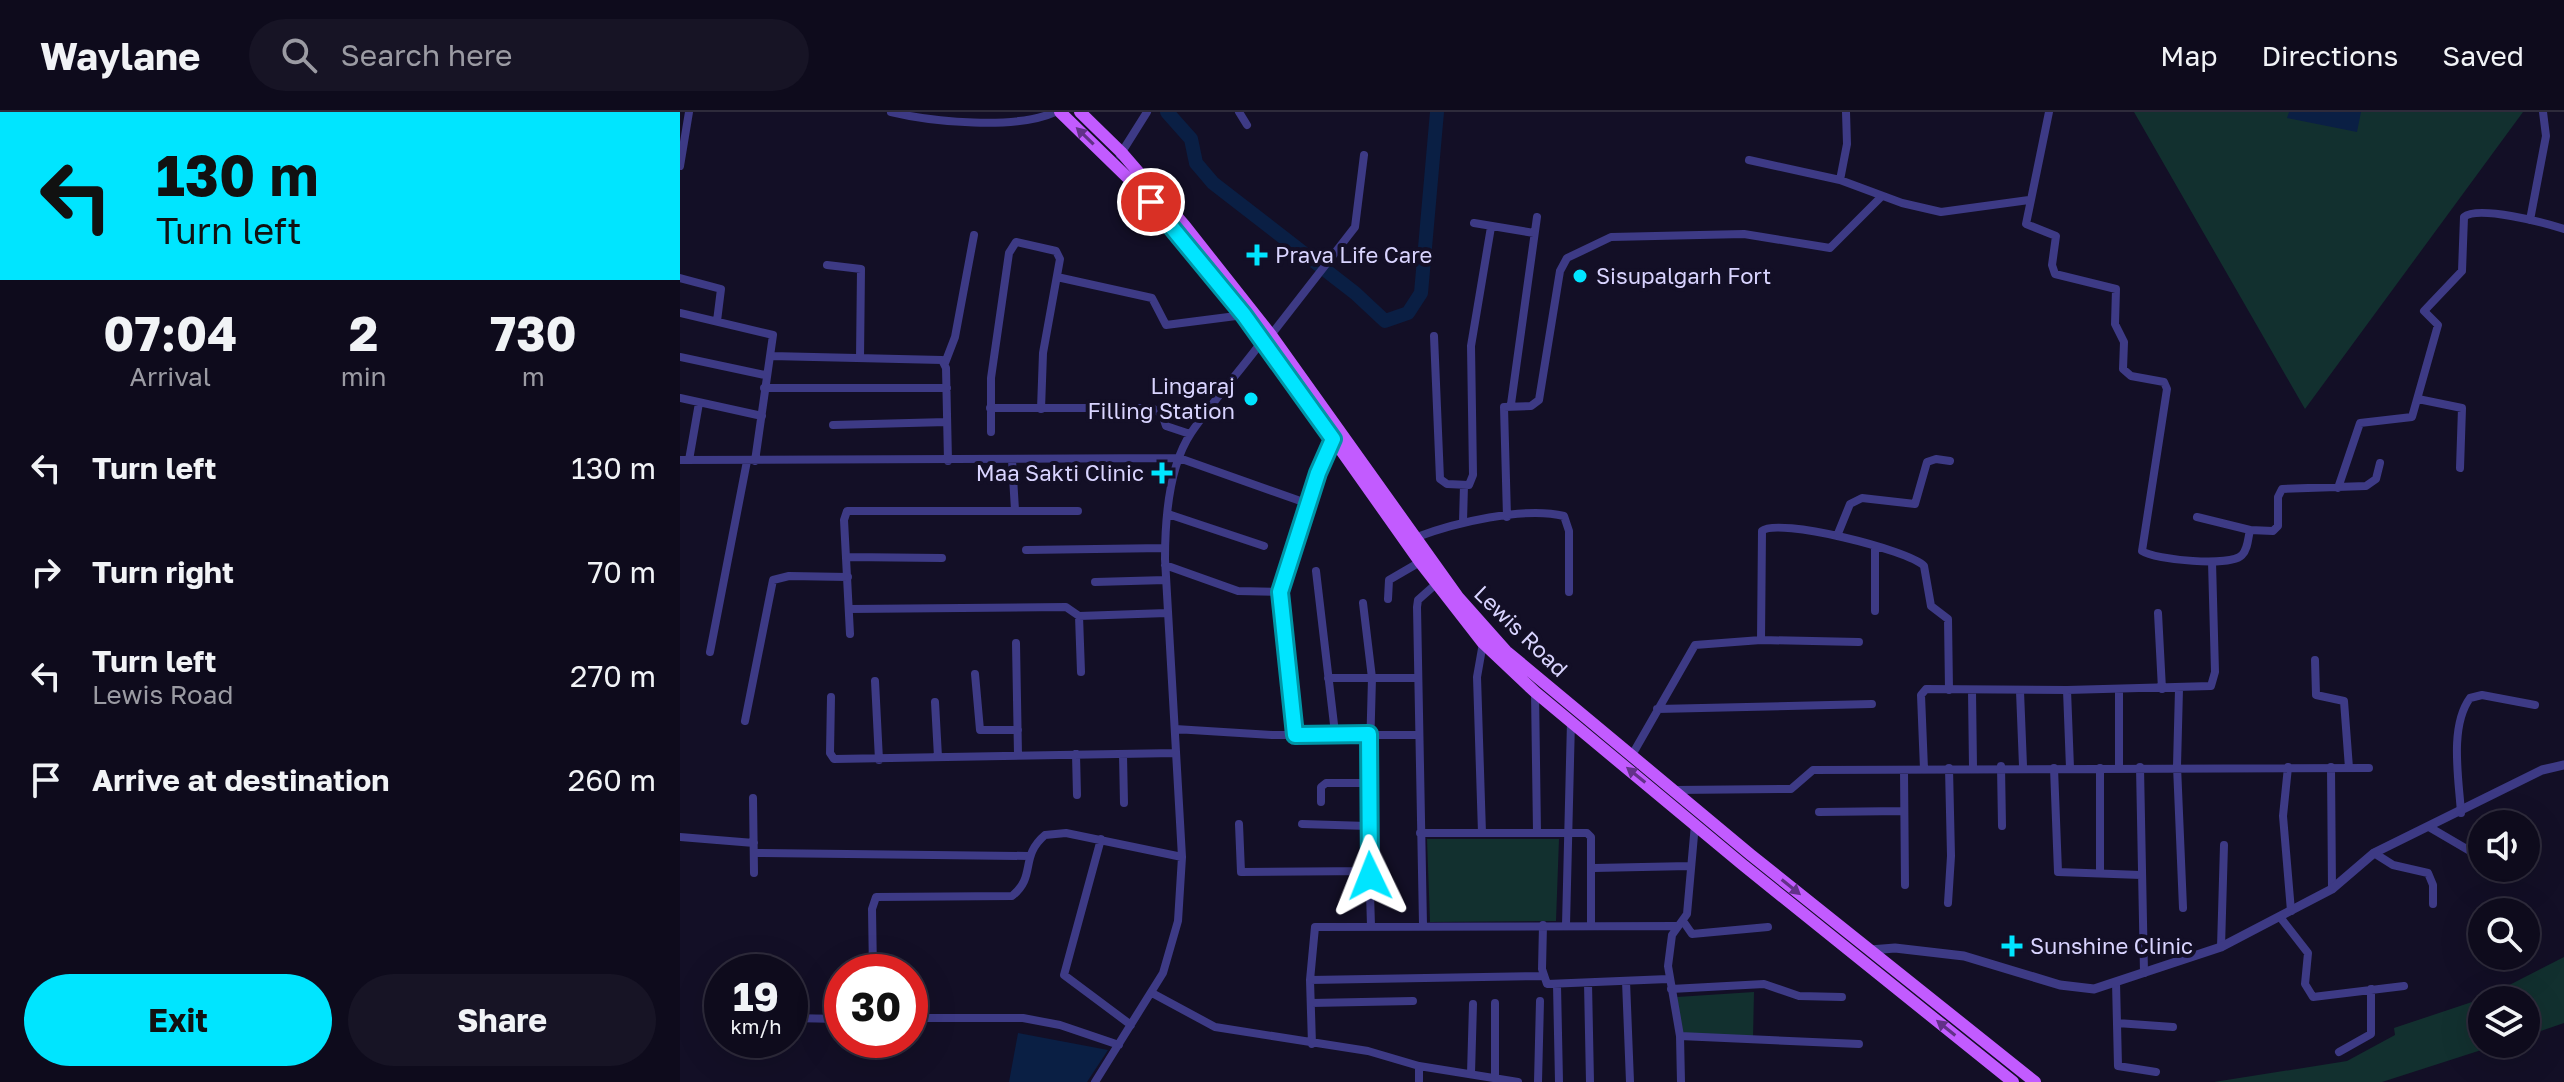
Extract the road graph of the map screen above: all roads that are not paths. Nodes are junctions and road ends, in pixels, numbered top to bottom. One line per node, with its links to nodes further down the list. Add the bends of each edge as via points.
1 (689, 112): 15 (street)
2 (891, 112): 3 (street, via 1008,121)
3 (1058, 112): 14 (main road, Lewis Road, one-way to 3)
4 (1080, 112): 11 (main road, Lewis Road)
5 (1239, 112): 10 (street)
6 (1846, 112): 16 (street)
7 (2049, 112): 18 (street)
8 (2543, 112): 20 (street, via 2546,136)
9 (1145, 115): 11 (street)
10 (1247, 125)
11 (1121, 152): 14 (street); 33 (main road, Lewis Road)
12 (1364, 155): 33 (street, via 1358,219)
13 (1749, 160): 16 (street)
14 (1115, 164): 30 (main road, Lewis Road)
15 (680, 166)
16 (1840, 180): 17 (street)
17 (1882, 196): 18 (street, via 1941,212); 45 (street, via 1830,248 1744,234 1611,237 1567,258 1560,271 1542,393 1536,404)
18 (2029, 200): 81 (street, via 2027,227 2050,232 2057,240 2053,271 2116,289 2115,324 2124,342 2126,374 2166,385 2142,551)
19 (1537, 217): 24 (street)
20 (2530, 220): 23 (street); 43 (street, via 2476,212 2464,217 2462,271 2424,311 2438,325)
21 (1474, 223): 22 (street)
22 (1491, 227): 24 (street); 62 (street, via 1471,346 1473,475)
23 (2564, 229)
24 (1534, 233): 45 (street)
25 (974, 235): 37 (street, via 955,337)
26 (827, 265): 36 (street, via 861,269)
27 (1057, 277): 30 (street, via 1152,298 1166,325); 46 (street, via 1056,251 1011,244); 47 (street, via 1043,353)
28 (680, 278): 31 (street, via 721,289)
29 (680, 313): 31 (street)
30 (1244, 315): 33 (main road, Lewis Road)
31 (717, 321): 34 (street, via 773,335)
32 (1434, 336): 62 (street, via 1440,479)
33 (1267, 338): 41 (main road, Lewis Road); 52 (street)
34 (771, 356): 36 (street); 38 (street)
35 (680, 357): 38 (street)
36 (860, 358): 37 (street)
37 (945, 363): 40 (street)
38 (765, 375): 39 (street)
39 (764, 388): 40 (street); 48 (street)
40 (947, 388): 49 (street)
41 (1307, 392): 53 (main road, Lewis Road); 73 (main road, Lewis Road)
42 (680, 398): 44 (street)
43 (2418, 399): 61 (street, via 2462,408); 63 (street, via 2408,420 2360,423)
44 (699, 403): 48 (street); 55 (street)
45 (1511, 404): 68 (street, via 1503,411)
46 (990, 408): 47 (street); 51 (street)
47 (1041, 409): 52 (street, via 1152,408 1162,414 1166,426)
48 (762, 416): 57 (street)
49 (947, 422): 50 (street); 58 (street)
50 (833, 425)
51 (991, 432)
52 (1190, 434): 54 (street)
53 (1333, 439): 64 (street); 80 (main road, Lewis Road)
54 (1179, 458): 56 (street); 64 (street); 67 (street)
55 (684, 460): 57 (street)
56 (1012, 460): 58 (street); 65 (street)
57 (751, 461): 58 (street); 102 (street)
58 (948, 461)
59 (1950, 461): 72 (street, via 1927,462 1915,504 1862,498 1850,504)
60 (2380, 463): 63 (street, via 2376,479 2366,486)
61 (2460, 468)
62 (1464, 485): 70 (street)
63 (2338, 488): 71 (street, via 2282,489 2277,529)
64 (1309, 504): 88 (street)
65 (1015, 510): 66 (street); 78 (street, via 854,509 844,520)
66 (1078, 511)
67 (1168, 514): 74 (street); 76 (street)
68 (1507, 517): 70 (street); 89 (street, via 1564,516 1569,531)
69 (2197, 517): 71 (street)
70 (1463, 522): 73 (street)
71 (2250, 530): 81 (street, via 2240,557)
72 (1837, 536): 75 (street); 98 (street, via 1772,525 1762,531)
73 (1417, 537): 135 (main road, Lewis Road, via 1470,612 1506,651)
74 (1264, 546)
75 (1875, 547): 93 (street); 112 (street, via 1924,566 1931,606 1948,619)
76 (1165, 548): 77 (street); 82 (street)
77 (1026, 550)
78 (846, 557): 79 (street); 84 (street)
79 (942, 558)
80 (1420, 562): 87 (main road, Lewis Road); 90 (street, via 1389,580)
81 (2212, 562): 111 (street, via 2214,681 2206,688)
82 (1165, 565): 85 (street); 88 (street, via 1238,591)
83 (1316, 571): 106 (street)
84 (848, 577): 92 (street); 123 (street, via 773,580)
85 (1166, 580): 86 (street); 94 (street)
86 (1095, 582)
87 (1436, 584): 101 (main road, Lewis Road); 108 (street, via 1418,600)
88 (1280, 592): 129 (street)
89 (1569, 592)
90 (1388, 599)
91 (1363, 603): 107 (street)
92 (849, 609): 96 (street, via 1058,606); 97 (street)
93 (1875, 611)
94 (1167, 613): 96 (street); 125 (street)
95 (2158, 613): 110 (street)
96 (1079, 616): 104 (street)
97 (850, 634)
98 (1761, 640): 99 (street); 122 (street, via 1695,645)
99 (1859, 642)
100 (1016, 643): 126 (street)
101 (1483, 643): 117 (main road, Lewis Road); 173 (street, via 1477,677)
102 (710, 652)
103 (2315, 660): 151 (street, via 2316,695 2344,701)
104 (1081, 672)
105 (975, 674): 126 (street, via 980,730)
106 (1328, 678): 107 (street); 127 (street)
107 (1372, 678): 108 (street); 128 (street)
108 (1418, 678): 130 (street)
109 (875, 681): 137 (street)
110 (2162, 689): 111 (street); 114 (street)
111 (2179, 689): 141 (street)
112 (1949, 690): 115 (street); 153 (street, via 1922,691)
113 (2067, 690): 114 (street); 116 (street); 149 (street)
114 (2119, 690): 143 (street)
115 (1972, 691): 116 (street); 142 (street)
116 (2020, 691): 140 (street)
117 (1535, 692): 124 (main road, Lewis Road); 170 (street)
118 (831, 697): 137 (street, via 831,758)
119 (935, 702): 136 (street)
120 (1872, 704): 122 (street)
121 (2535, 705): 163 (street, via 2482,695 2466,703 2458,767)
122 (1657, 709): 135 (street)
123 (745, 721)
124 (1571, 721): 164 (main road, Lewis Road, one-way to 124); 171 (street)
125 (1175, 729): 129 (street); 131 (street)
126 (1018, 730): 133 (street)
127 (1335, 733): 128 (street); 129 (street)
128 (1369, 734): 130 (street); 155 (street)
129 (1295, 735)
130 (1418, 735): 172 (street)
131 (1176, 753): 134 (street); 181 (street)
132 (1076, 754): 133 (street); 134 (street); 157 (street)
133 (1018, 755): 136 (street)
134 (1123, 755): 160 (street)
135 (1632, 755): 156 (main road, Lewis Road)
136 (938, 757): 137 (street)
137 (879, 760)
138 (2564, 765): 163 (street, via 2542,770)
139 (2001, 766): 140 (street); 142 (street); 168 (street)
140 (2023, 766): 148 (street)
141 (2177, 766): 144 (street); 145 (street); 193 (street)
142 (1973, 767): 147 (street)
143 (2119, 767): 144 (street); 150 (street)
144 (2140, 767): 188 (street)
145 (2288, 767): 146 (street); 194 (street, via 2283,816)
146 (2331, 767): 151 (street); 190 (street)
147 (1949, 768): 153 (street); 191 (street)
148 (2054, 768): 149 (street); 187 (street, via 2055,867 2064,874)
149 (2070, 768): 150 (street)
150 (2100, 768): 187 (street)
151 (2349, 768): 152 (street)
152 (2369, 768)
153 (1924, 769): 154 (street)
154 (1904, 771): 156 (street, via 1813,770 1791,789); 161 (street)
155 (1369, 783): 159 (street, via 1326,783); 167 (street)
156 (1673, 790): 182 (main road, Lewis Road)
157 (1077, 795)
158 (753, 798): 177 (street)
159 (1321, 802)
160 (1124, 803)
161 (1904, 811): 162 (street); 189 (street)
162 (1819, 812)
163 (2461, 813): 169 (street)
164 (1695, 823): 182 (main road, Lewis Road); 183 (street)
165 (1239, 824): 185 (street, via 1241,872)
166 (1302, 824): 167 (street)
167 (1368, 826): 185 (street)
168 (2002, 826)
169 (2429, 827): 178 (street); 179 (street)
170 (1537, 832): 171 (street); 173 (street)
171 (1569, 832): 184 (street, via 1591,837); 200 (street)
172 (1420, 833): 173 (street); 198 (street)
173 (1482, 833)
174 (680, 837): 177 (street)
175 (1101, 839): 180 (street, via 1053,832 1037,841); 181 (street); 227 (street, via 1064,975)
176 (2224, 845): 203 (street)
177 (754, 848): 180 (street); 186 (street)
178 (2468, 850)
179 (2374, 853): 190 (street); 192 (street, via 2393,865 2428,873)
180 (1028, 856): 205 (street, via 1025,879 1012,896 876,897)
181 (1182, 857): 218 (street, via 1173,950)
182 (1747, 860): 204 (main road, Lewis Road, one-way to 204); 215 (main road, Lewis Road)
183 (1690, 866): 184 (street); 196 (street, via 1687,914)
184 (1594, 868): 197 (street)
185 (1370, 871): 201 (street)
186 (754, 873)
187 (2100, 873): 188 (street)
188 (2141, 875): 206 (street)
189 (1905, 885)
190 (2332, 889): 194 (street)
191 (1948, 903)
192 (2433, 904)
193 (2183, 908)
194 (2291, 911): 195 (street)
195 (2280, 917): 203 (street); 217 (street, via 2308,953 2308,993 2320,998)
196 (1680, 923): 197 (street); 202 (street, via 1692,934); 208 (street, via 1670,945)
197 (1591, 924): 200 (street)
198 (1423, 925): 199 (street); 201 (street)
199 (1543, 925): 200 (street); 207 (street)
200 (1566, 925)
201 (1371, 926): 209 (street, via 1315,927)
202 (1768, 927)
203 (2221, 947): 206 (street)
204 (1870, 950): 211 (street, via 1964,956 2080,988); 215 (main road, Lewis Road)
205 (873, 954)
206 (2144, 973): 211 (street)
207 (1543, 976): 209 (street); 213 (street, via 1547,984)
208 (1668, 979): 210 (street); 216 (street)
209 (1310, 980): 222 (street)
210 (1626, 981): 212 (street); 245 (street)
211 (2116, 982): 226 (street)
212 (1588, 983): 213 (street); 244 (street)
213 (1557, 985): 243 (street)
214 (2404, 986): 217 (street)
215 (1907, 988): 237 (main road, Lewis Road)
216 (1671, 989): 219 (street, via 1764,984 1799,996); 229 (street)
217 (2371, 989): 233 (street, via 2371,1034)
218 (1152, 993): 227 (street); 230 (street, via 1215,1027)
219 (1842, 997)
220 (1413, 1001): 222 (street)
221 (1540, 1001): 242 (street)
222 (1311, 1003): 230 (street)
223 (1495, 1003): 238 (street)
224 (1473, 1004): 236 (street)
225 (928, 1018): 232 (street, via 1023,1018)
226 (2117, 1023): 228 (street); 235 (street, via 2118,1066)
227 (1131, 1025): 232 (street)
228 (2173, 1027)
229 (1680, 1036): 231 (street); 246 (street)
230 (1312, 1044): 234 (street, via 1368,1051)
231 (1859, 1044)
232 (1119, 1045): 239 (street)
233 (2339, 1052)
234 (1419, 1066): 236 (street); 240 (street)
235 (2156, 1072)
236 (1471, 1074): 238 (street)
237 (2012, 1075): 247 (main road, Lewis Road)
238 (1495, 1077): 241 (street)
239 (1095, 1082)
240 (1419, 1082)
241 (1518, 1082)
242 (1538, 1082)
243 (1559, 1082)
244 (1590, 1082)
245 (1630, 1082)
246 (1681, 1082)
247 (2035, 1082)

